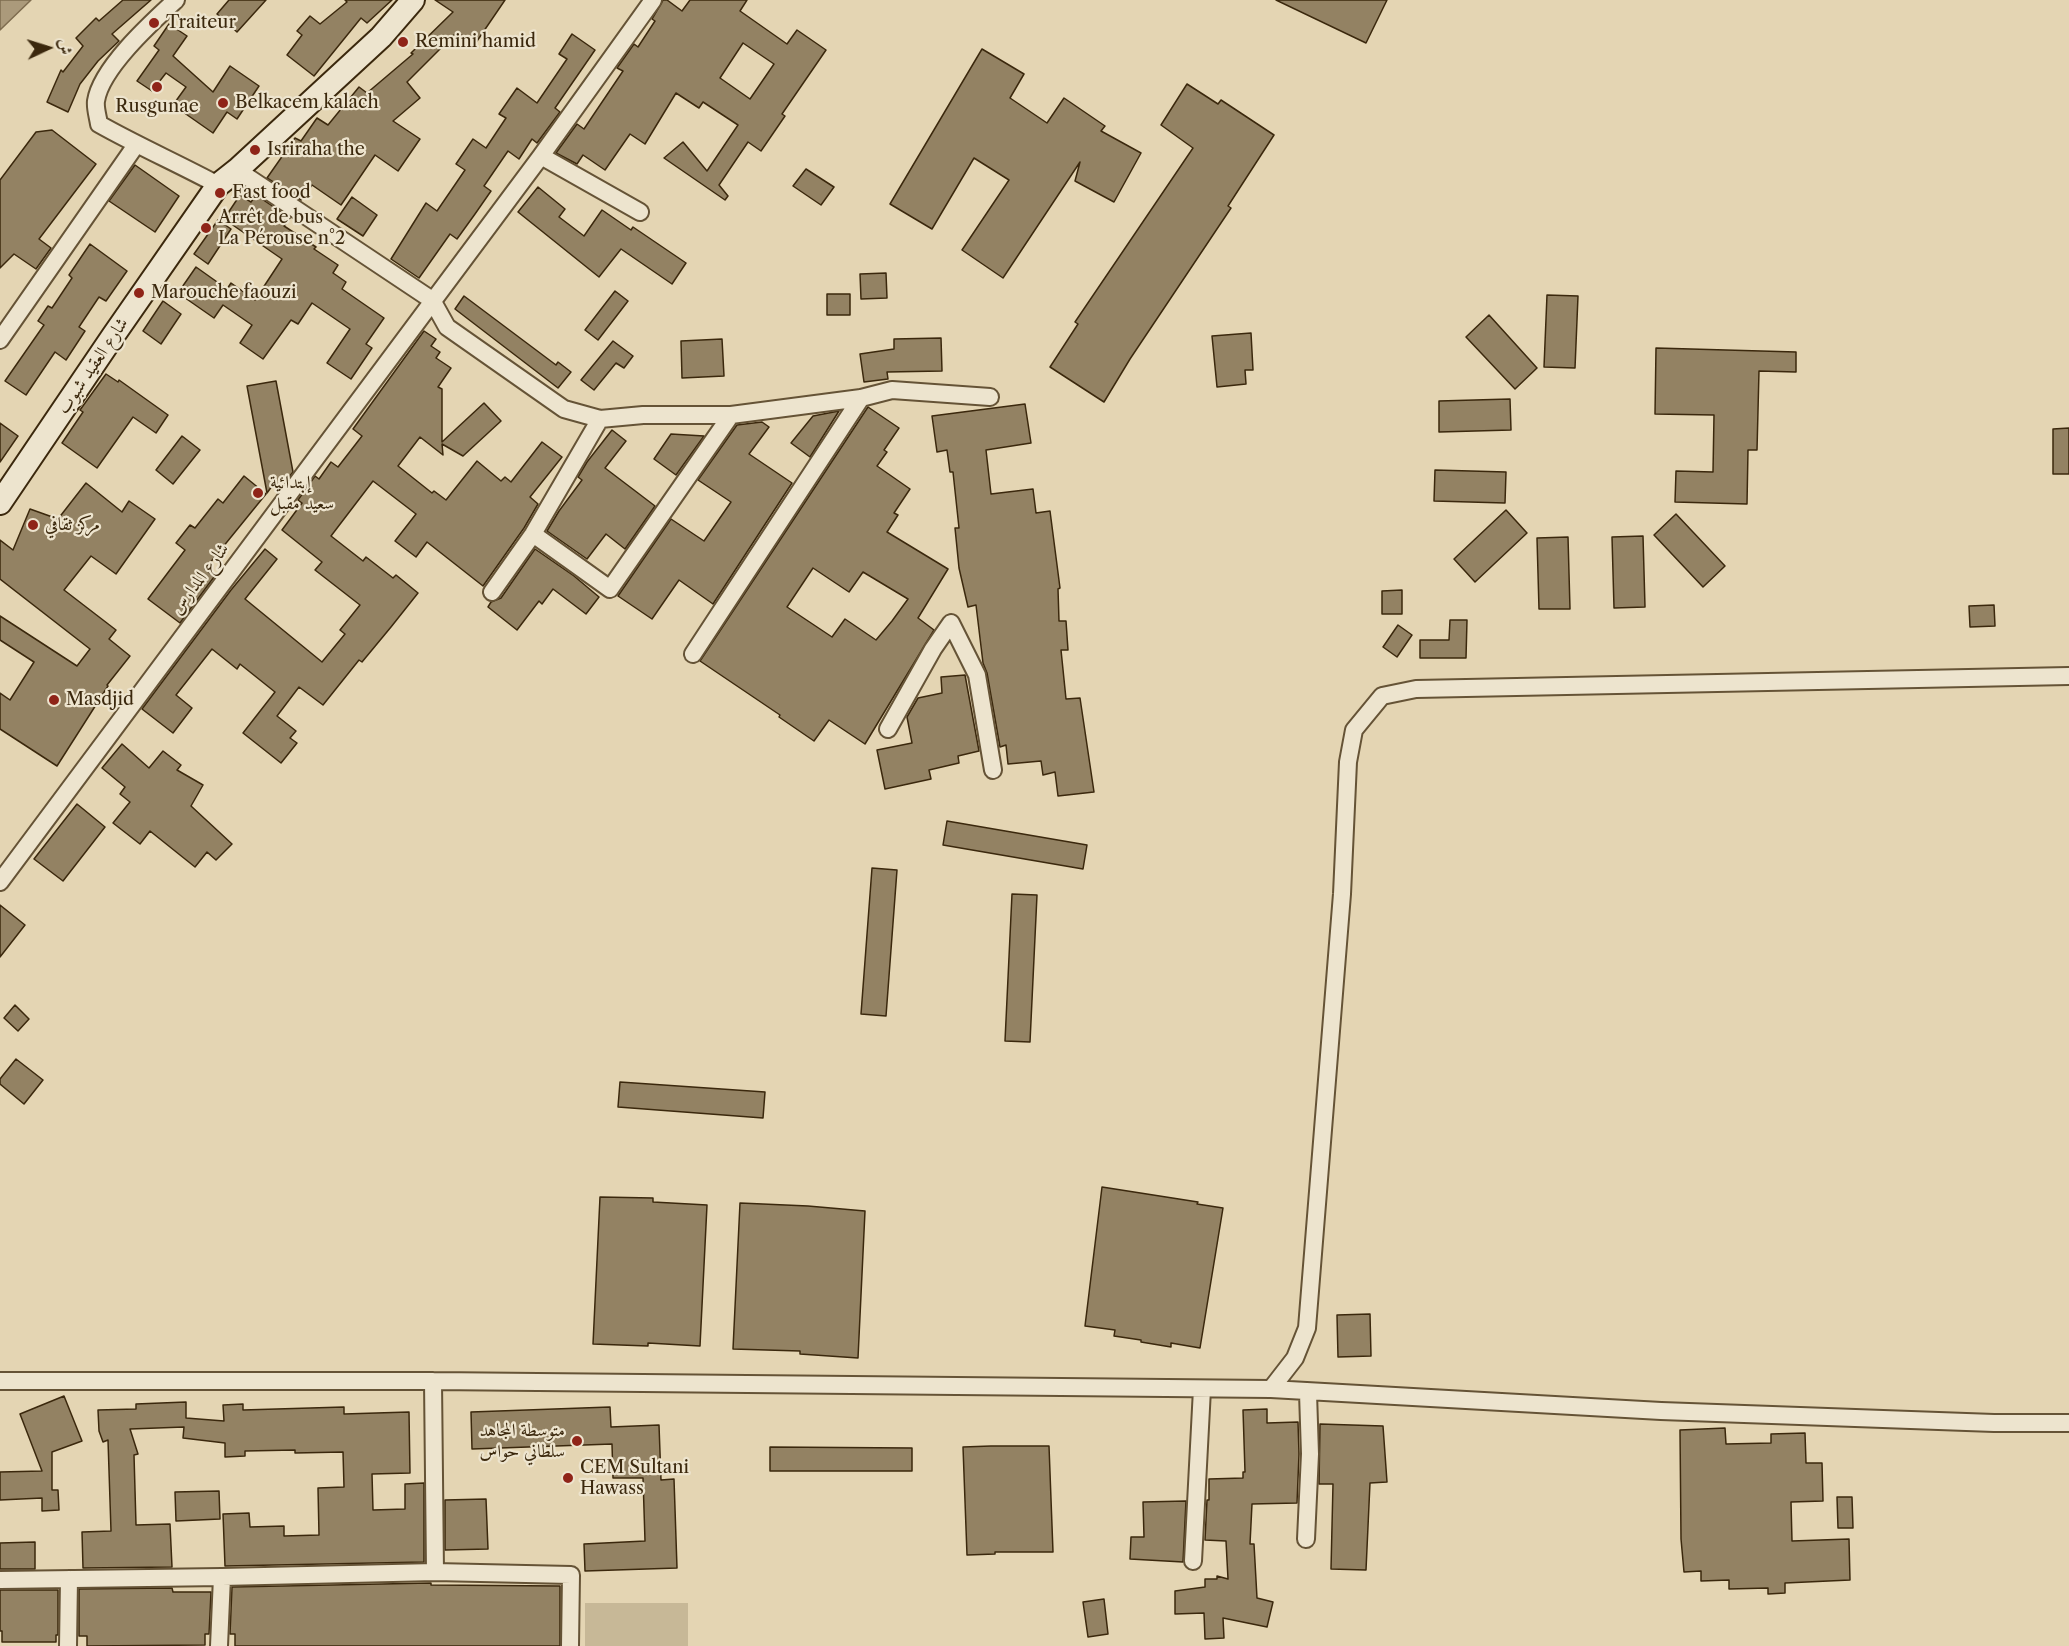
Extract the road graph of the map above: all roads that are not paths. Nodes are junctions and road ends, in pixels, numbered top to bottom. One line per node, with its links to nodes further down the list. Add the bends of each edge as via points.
1 (176, 0): 4 (street, via 134,40 104,81 96,102 99,124)
2 (413, 0): 6 (main road, شارع العقيد شبوب, via 381,37)
3 (653, 0): 5 (street, شارع المدارس)
4 (136, 145): 7 (street); 10 (street)
5 (541, 156): 8 (street); 9 (street, شارع المدارس)
6 (237, 170): 7 (main road, شارع العقيد شبوب); 9 (street)
7 (218, 185): 15 (main road, شارع العقيد شبوب)
8 (640, 212)
9 (432, 300): 14 (street, via 447,327 564,409); 22 (street, شارع المدارس)
10 (0, 340)
11 (990, 397): 12 (street, via 892,390)
12 (861, 398): 13 (street); 18 (street)
13 (731, 415): 14 (street); 16 (street, via 610,589)
14 (600, 419): 16 (street)
15 (0, 503)
16 (533, 534): 17 (street)
17 (492, 592)
18 (693, 654)
19 (2069, 676): 26 (street, via 1416,689 1382,696 1354,730 1348,762 1342,894 1307,1328 1295,1358)
20 (888, 729): 21 (street, via 951,623 977,675)
21 (993, 770)
22 (0, 882)
23 (0, 1381): 24 (street)
24 (433, 1381): 25 (street); 31 (street)
25 (1202, 1389): 26 (street); 30 (street)
26 (1270, 1389): 27 (street)
27 (1308, 1393): 28 (street, via 1661,1411 1994,1423); 29 (street)
28 (2069, 1422)
29 (1306, 1539)
30 (1193, 1561)
31 (435, 1572): 32 (street); 37 (street, via 571,1575)
32 (222, 1577): 33 (street); 36 (street)
33 (69, 1579): 34 (street); 35 (street)
34 (0, 1580)
35 (68, 1646)
36 (219, 1646)
37 (570, 1646)

